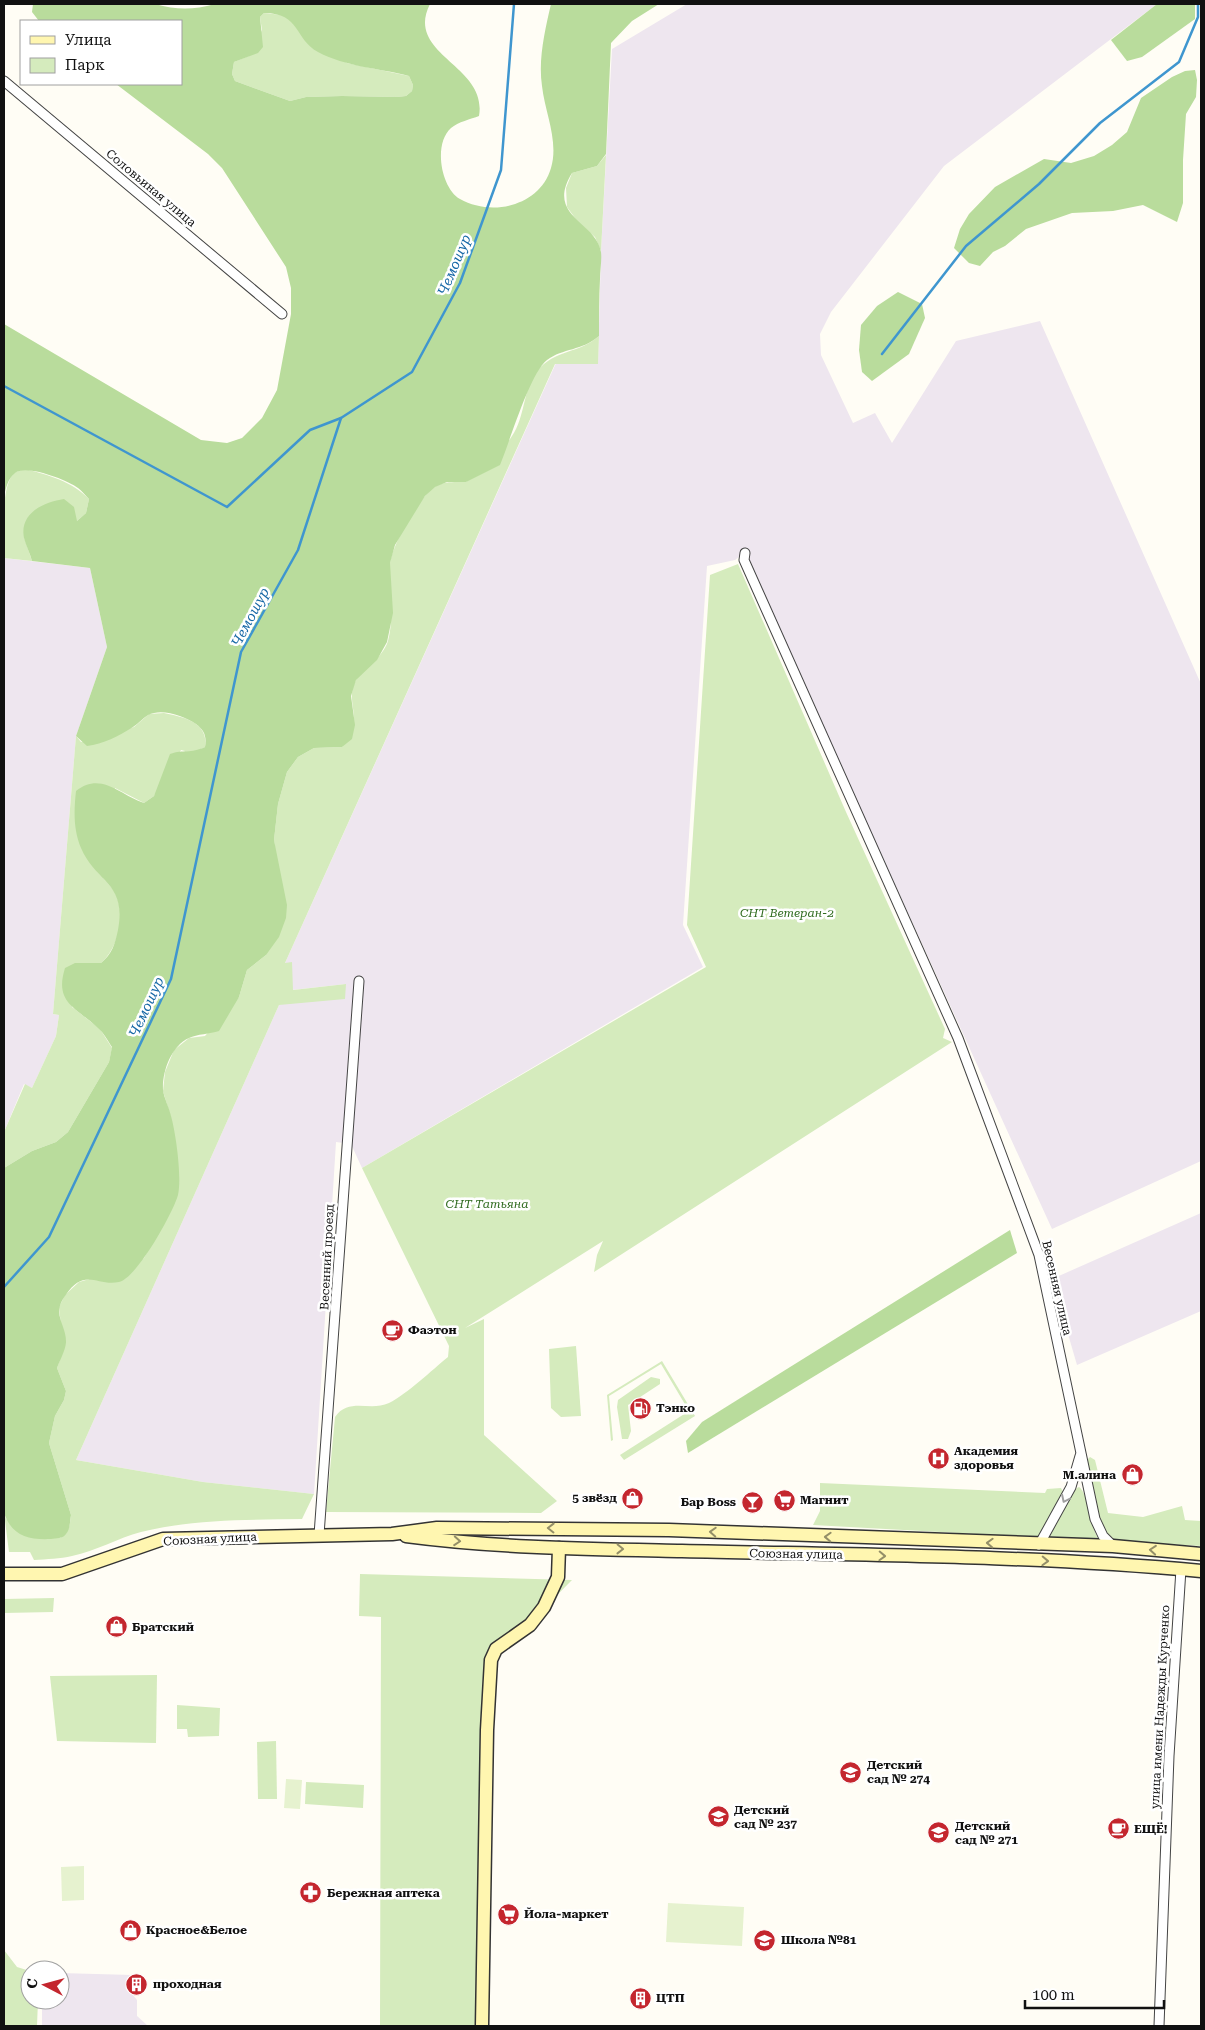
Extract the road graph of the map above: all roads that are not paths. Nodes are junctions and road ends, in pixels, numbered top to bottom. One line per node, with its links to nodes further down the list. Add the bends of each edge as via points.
1 (4, 82): 2 (street, Соловьиная улица)
2 (282, 314)
3 (745, 553): 5 (street, Весенняя улица, via 744,560 958,1038 1039,1255)
4 (359, 981): 7 (street, Весенний проезд)
5 (1081, 1453): 8 (street, one-way to 8, via 1071,1487); 9 (street, Весенняя улица, via 1098,1528)
6 (437, 1534): 7 (main road, Союзная улица); 8 (main road, Союзная улица, one-way to 6, via 669,1530); 10 (main road, Союзная улица, one-way to 10)
7 (319, 1535): 15 (main road, Союзная улица, via 163,1539 62,1574)
8 (1039, 1545): 9 (main road, Союзная улица)
9 (1112, 1546): 11 (main road, Союзная улица, one-way to 9); 12 (main road)
10 (559, 1548): 12 (main road, Союзная улица, one-way to 12); 16 (main road, via 558,1577 549,1599 530,1625 500,1645 491,1660)
11 (1201, 1554)
12 (1111, 1564): 13 (main road, Союзная улица)
13 (1181, 1570): 14 (main road, Союзная улица); 17 (street, улица имени Надежды Курченко, via 1169,1756)
14 (1201, 1571)
15 (4, 1574)
16 (482, 2026)
17 (1159, 2026)

